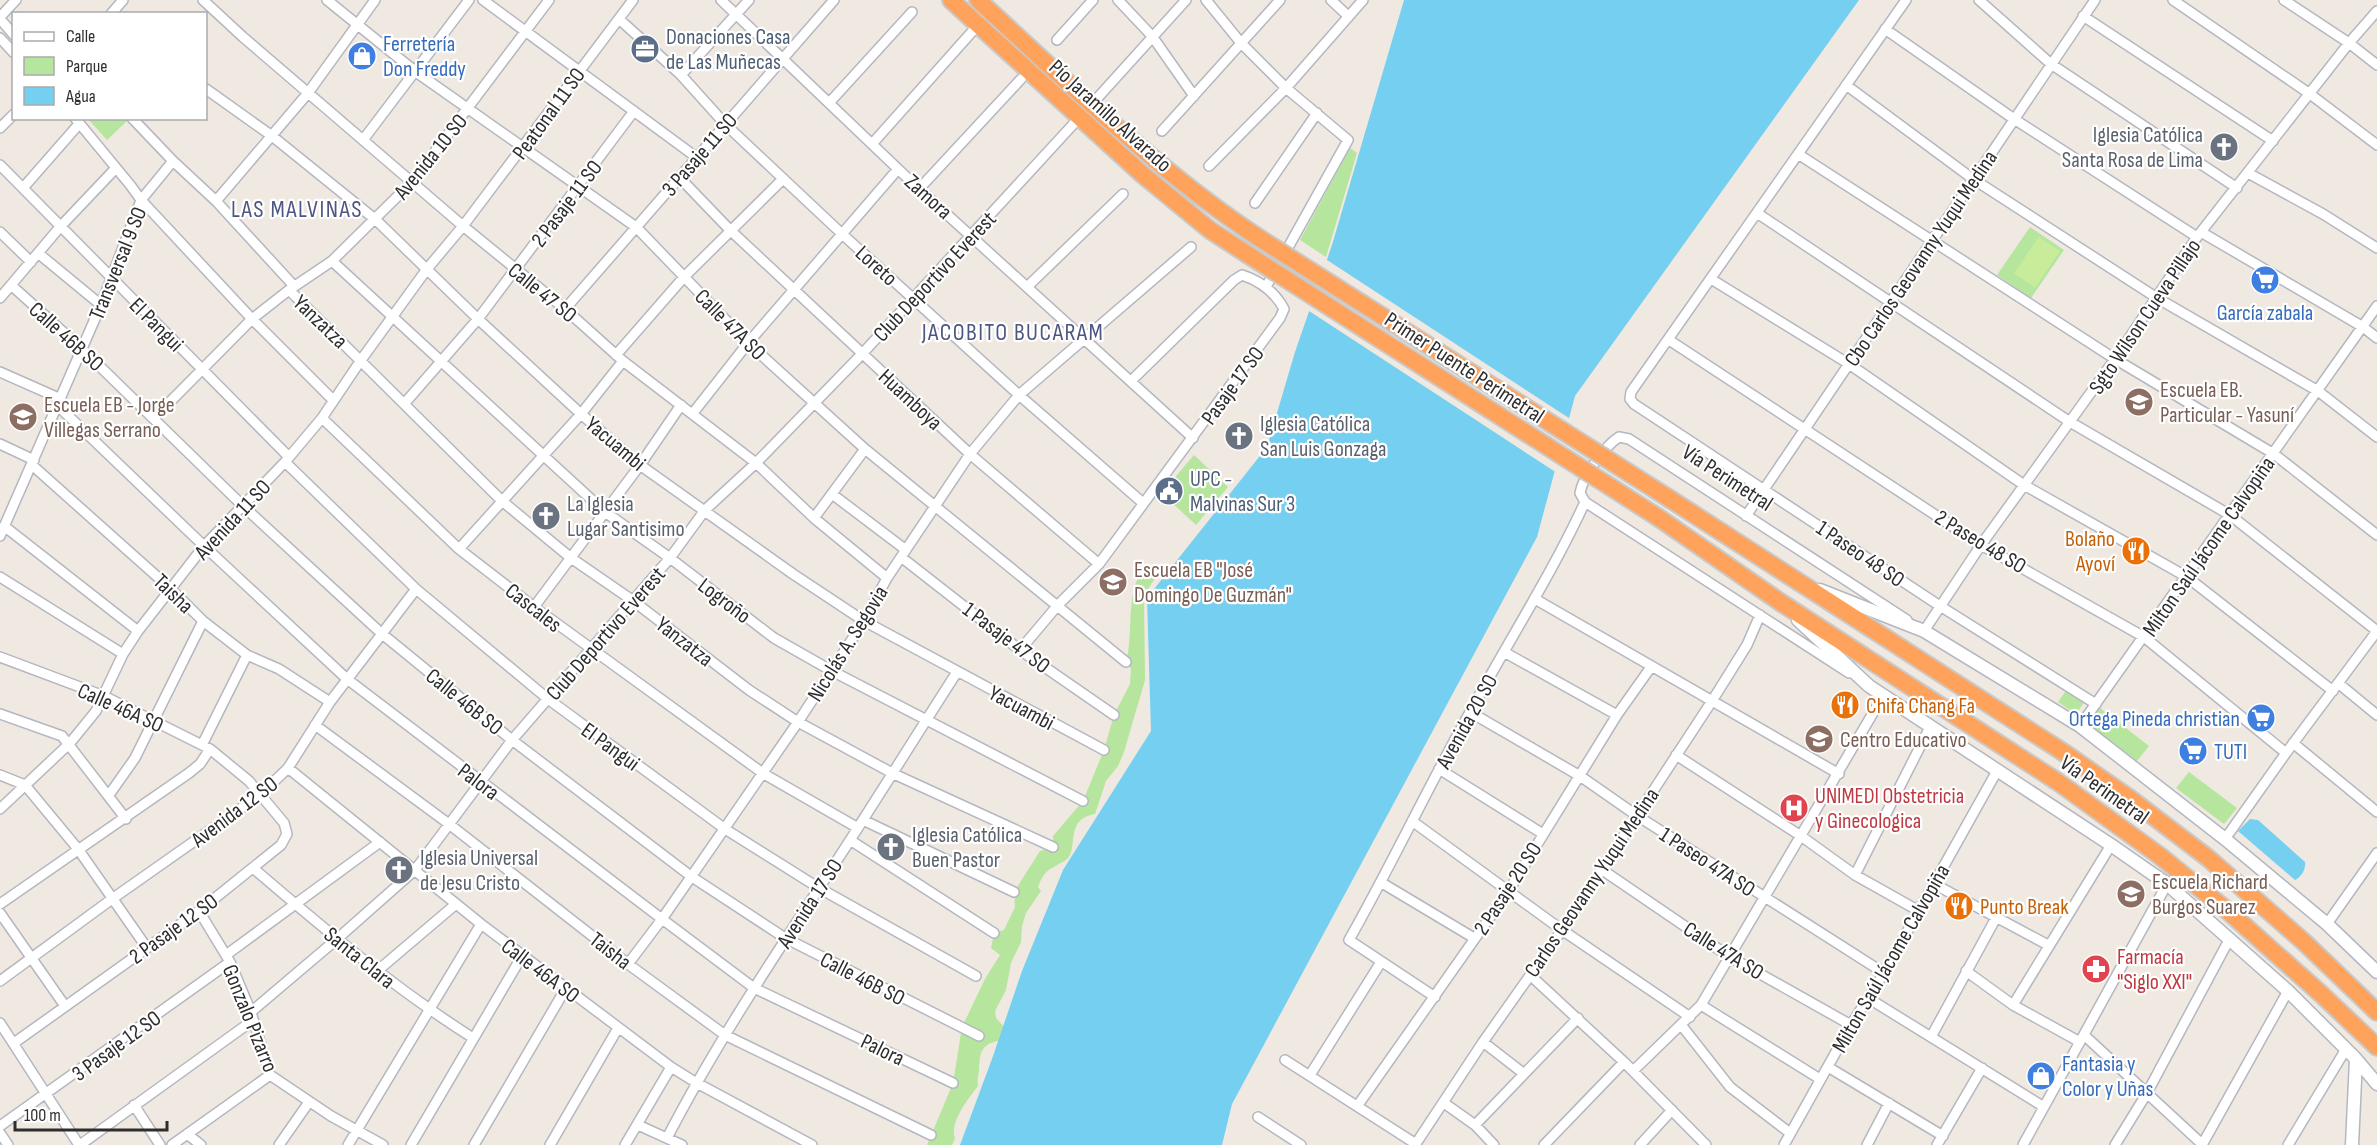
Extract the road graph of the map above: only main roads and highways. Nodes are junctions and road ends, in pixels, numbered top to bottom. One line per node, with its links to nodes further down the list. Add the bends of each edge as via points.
1 (951, 0): 4 (highway, Pío Jaramillo Alvarado, via 1201,223)
2 (978, 0): 3 (highway, Pío Jaramillo Alvarado, via 1155,160 1225,216)
3 (1273, 247): 5 (highway, Primer Puente Perimetral, bridge)
4 (1247, 254): 6 (highway, Primer Puente Perimetral, bridge)
5 (1670, 499): 7 (highway, Vía Perimetral, via 2132,800 2217,866)
6 (1659, 518): 8 (highway, Vía Perimetral, via 1780,602 2022,759 2160,856 2229,912)
7 (2377, 1012)
8 (2377, 1047)

